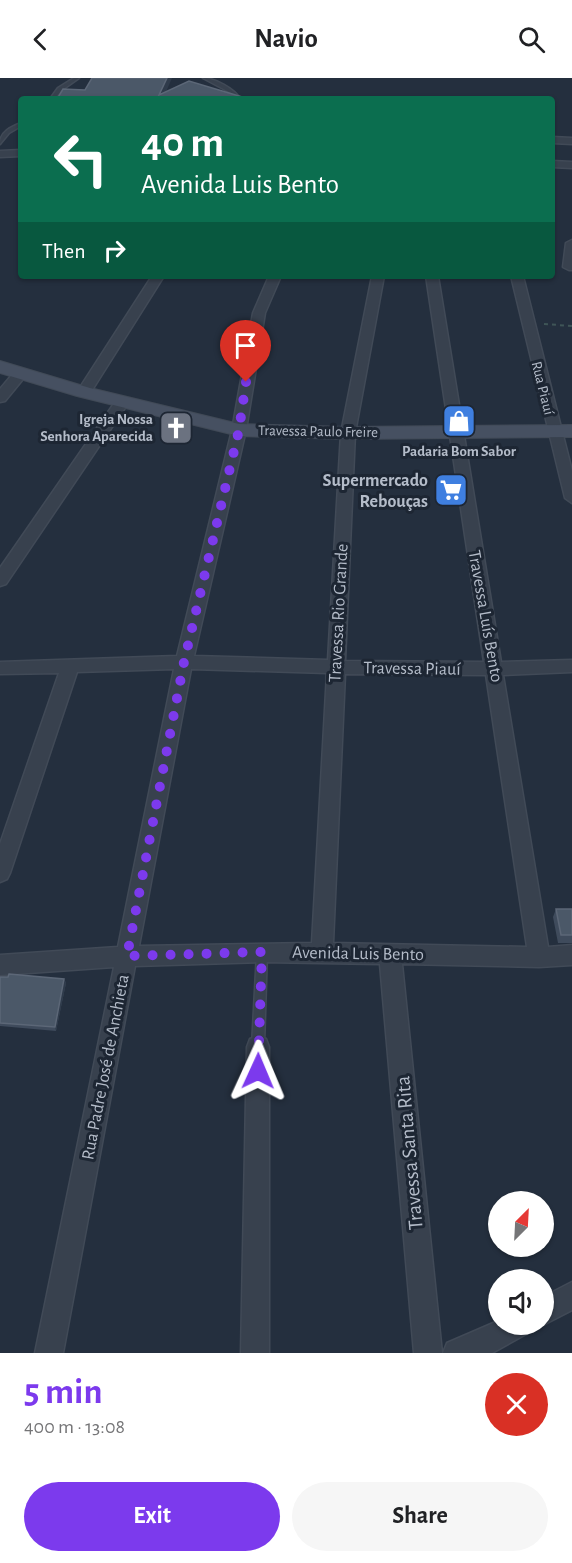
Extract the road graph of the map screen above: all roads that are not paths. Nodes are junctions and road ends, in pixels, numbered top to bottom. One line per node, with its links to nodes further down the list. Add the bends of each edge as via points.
1 (77, 78): 3 (lane)
2 (206, 78): 4 (lane)
3 (54, 96)
4 (236, 96)
5 (18, 125): 6 (lane)
6 (3, 132): 7 (lane)
7 (0, 143)
8 (18, 153): 9 (street)
9 (0, 154)
10 (555, 164): 11 (street)
11 (572, 165)
12 (572, 243): 13 (street)
13 (567, 267)
14 (156, 279): 21 (street)
15 (274, 279): 24 (street, Rua Padre José de Anchieta, via 259,313)
16 (377, 279): 26 (street, Travessa Rio Grande)
17 (432, 279): 27 (street, Travessa Luís Bento)
18 (518, 279): 25 (street, Rua Piauí, via 527,323)
19 (0, 367): 20 (street, Travessa Paulo Freire)
20 (21, 373): 21 (street, Travessa Paulo Freire); 22 (street)
21 (84, 393): 23 (street, Travessa Paulo Freire)
22 (0, 398)
23 (122, 402): 24 (street, Travessa Paulo Freire); 29 (street)
24 (239, 430): 26 (street, Travessa Paulo Freire); 30 (street, Rua Padre José de Anchieta)
25 (563, 431): 27 (street, Travessa Paulo Freire); 28 (street, Rua Piauí)
26 (348, 432): 27 (street, Travessa Paulo Freire); 33 (street, Travessa Rio Grande)
27 (455, 433): 35 (street, Travessa Luís Bento)
28 (572, 498)
29 (0, 580)
30 (184, 662): 32 (street, Travessa Piauí); 33 (street, Travessa Piauí); 41 (street, Rua Padre José de Anchieta)
31 (572, 666): 35 (street, Travessa Piauí)
32 (70, 667): 34 (street, Travessa Piauí); 36 (street)
33 (335, 667): 35 (street, Travessa Piauí); 38 (street, Travessa Rio Grande)
34 (0, 668)
35 (495, 669): 42 (street, Travessa Luís Bento)
36 (0, 873)
37 (262, 952): 38 (street, Avenida Luis Bento); 41 (street, Avenida Luis Bento); 44 (lane)
38 (322, 952): 39 (street, Avenida Luis Bento)
39 (390, 953): 42 (street, Avenida Luis Bento); 50 (street, Travessa Santa Rita)
40 (572, 955): 42 (street, Avenida Luis Bento)
41 (127, 956): 43 (street, Avenida Luis Bento); 48 (street, Rua Padre José de Anchieta)
42 (539, 957)
43 (0, 965)
44 (258, 1047): 49 (street)
45 (572, 1295): 46 (street)
46 (554, 1306)
47 (499, 1335): 51 (street)
48 (49, 1353)
49 (255, 1353)
50 (428, 1353)
51 (458, 1353)

